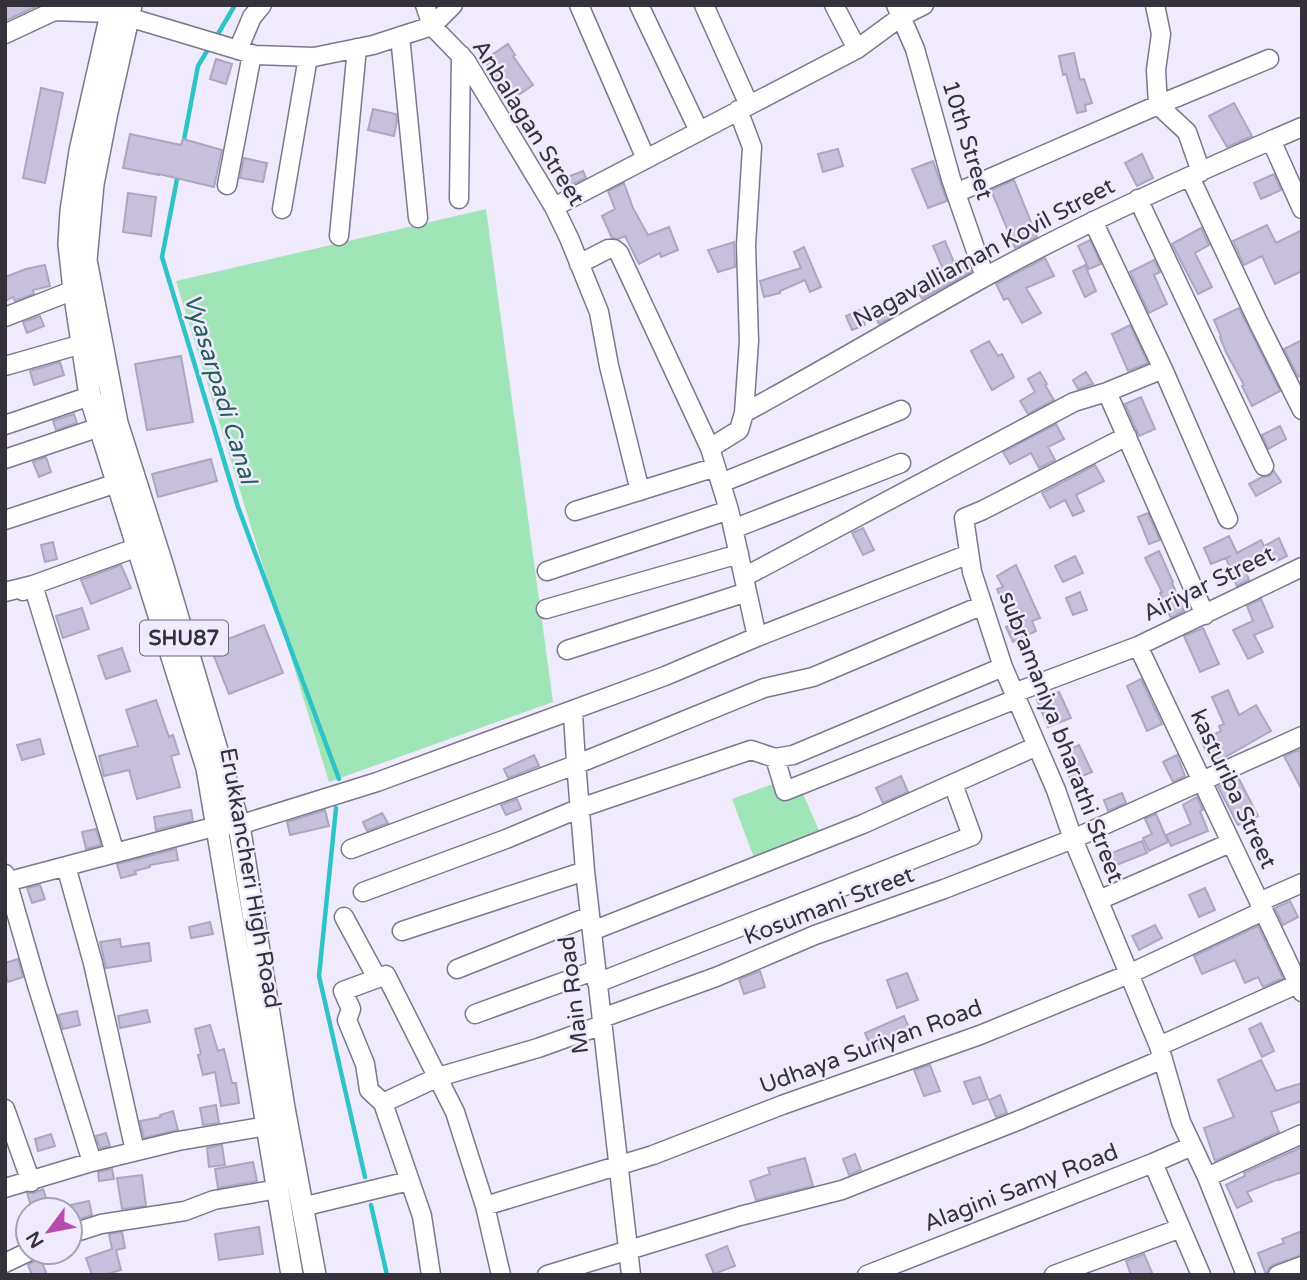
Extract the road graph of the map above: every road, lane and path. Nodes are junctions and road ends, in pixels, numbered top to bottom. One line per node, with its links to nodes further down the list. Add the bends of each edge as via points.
1 (262, 5): 18 (street, via 252,17)
2 (425, 5): 13 (street)
3 (453, 5): 13 (street)
4 (579, 5): 27 (street)
5 (639, 5): 25 (street)
6 (704, 5): 23 (street)
7 (834, 5): 17 (street)
8 (924, 5): 12 (street)
9 (1154, 5): 22 (street, via 1161,34 1156,69)
10 (53, 8): 11 (street); 14 (street)
11 (121, 10): 18 (street); 41 (main road, Erukkancheri High Road / SHU87, via 80,151 69,244); 91 (main road, SHU87, via 93,184 86,260 117,423)
12 (899, 11): 17 (street); 30 (street, 10th Street, via 915,50)
13 (432, 26): 15 (street); 19 (street, Anbalagan Street)
14 (5, 34)
15 (400, 36): 16 (street); 36 (street)
16 (357, 48): 20 (street); 38 (street)
17 (857, 49): 23 (street)
18 (245, 52): 20 (street); 29 (street)
19 (461, 55): 32 (street); 33 (street, Anbalagan Street)
20 (308, 57): 34 (street)
21 (1269, 59): 22 (street)
22 (1158, 105): 28 (street, via 1187,132); 30 (street)
23 (743, 107): 25 (street); 50 (street, via 752,147)
24 (1302, 127): 26 (street, Nagavalliaman Kovil Street)
25 (699, 131): 27 (street)
26 (1271, 140): 28 (street, Nagavalliaman Kovil Street); 35 (street)
27 (646, 159): 33 (street)
28 (1195, 174): 31 (street, Nagavalliaman Kovil Street); 49 (street, via 1252,310)
29 (228, 185)
30 (956, 193): 40 (street, 10th Street)
31 (1138, 198): 37 (street, Nagavalliaman Kovil Street); 57 (street)
32 (459, 199)
33 (554, 207): 39 (street, Anbalagan Street)
34 (282, 209)
35 (1302, 209)
36 (418, 218)
37 (1093, 221): 40 (street, Nagavalliaman Kovil Street); 45 (street)
38 (340, 236)
39 (579, 264): 54 (street, via 608,249 619,253); 60 (street, Anbalagan Street, via 599,312)
40 (985, 276): 50 (street, Nagavalliaman Kovil Street)
41 (74, 290): 42 (street); 43 (main road, Erukkancheri High Road / SHU87)
42 (5, 317)
43 (82, 344): 44 (street); 47 (main road, Erukkancheri High Road / SHU87)
44 (5, 366)
45 (1163, 369): 46 (street); 63 (street)
46 (1108, 392): 53 (street); 72 (street, via 1074,402)
47 (90, 396): 51 (street); 52 (main road, Erukkancheri High Road / SHU87)
48 (901, 410): 58 (street)
49 (1302, 410)
50 (744, 413): 54 (street, Nagavalliaman Kovil Street, via 739,430)
51 (5, 425)
52 (100, 427): 55 (street); 59 (main road, Erukkancheri High Road / SHU87)
53 (1127, 436): 68 (street, subramaniya bharathi Street, via 964,518); 77 (street)
54 (710, 448): 58 (street)
55 (5, 459)
56 (901, 463): 65 (street)
57 (1264, 467)
58 (718, 475): 60 (street); 62 (street)
59 (117, 482): 64 (street); 66 (main road, Erukkancheri High Road / SHU87)
60 (640, 491): 61 (street)
61 (575, 510)
62 (729, 510): 65 (street); 70 (street)
63 (1228, 519)
64 (5, 520)
65 (733, 529): 67 (street)
66 (138, 547): 71 (street); 92 (main road, Erukkancheri High Road / SHU87, via 207,768)
67 (739, 554): 72 (street); 76 (street)
68 (969, 554): 75 (street, subramaniya bharathi Street); 78 (street)
69 (1302, 567): 77 (street, Airiyar Street)
70 (547, 571)
71 (33, 585): 73 (street); 74 (street); 96 (street)
72 (745, 585): 78 (street); 80 (street)
73 (5, 592)
74 (5, 601)
75 (983, 605): 81 (street, subramaniya bharathi Street); 87 (street, via 813,677 764,688)
76 (546, 609)
77 (1205, 615): 79 (street, Airiyar Street)
78 (757, 637): 83 (street)
79 (1138, 646): 82 (street, Airiyar Street); 88 (street, kasturiba Street)
80 (567, 650)
81 (1003, 667): 82 (street, subramaniya bharathi Street); 86 (street, via 793,755)
82 (1015, 696): 85 (street, subramaniya bharathi Street); 86 (street, Airiyar Street, via 785,791)
83 (573, 710): 87 (street, Main Road); 91 (street, via 377,782)
84 (1302, 736): 88 (street, Kosumani Street)
85 (1037, 746): 89 (street); 93 (street, subramaniya bharathi Street)
86 (775, 758): 90 (street, via 751,750)
87 (575, 765): 90 (street, Main Road); 95 (street)
88 (1201, 782): 93 (street, Kosumani Street); 94 (street, kasturiba Street)
89 (953, 784): 105 (street, via 863,824); 109 (street, via 972,836)
90 (580, 808): 98 (street, Main Road); 101 (street)
91 (239, 825): 92 (street); 129 (main road, SHU87, via 284,1108)
92 (216, 826): 96 (street); 118 (main road, Erukkancheri High Road / SHU87)
93 (1073, 839): 102 (street, subramaniya bharathi Street); 113 (street, Kosumani Street)
94 (1230, 843): 102 (street); 103 (street, kasturiba Street)
95 (351, 849)
96 (115, 852): 97 (street)
97 (66, 866): 99 (street); 121 (street)
98 (585, 870): 105 (street, Main Road); 106 (street)
99 (6, 880): 122 (street)
100 (1302, 883): 103 (street, Udhaya Suriyan Road)
101 (363, 892)
102 (1099, 900): 108 (street, subramaniya bharathi Street)
103 (1261, 906): 108 (street, Udhaya Suriyan Road); 111 (street, kasturiba Street)
104 (344, 917): 110 (street)
105 (591, 923): 107 (street); 109 (street, Main Road)
106 (402, 931)
107 (457, 969)
108 (1129, 974): 114 (street, subramaniya bharathi Street); 124 (street, Udhaya Suriyan Road, via 980,1035)
109 (597, 977): 112 (street); 113 (street, Main Road)
110 (377, 978): 115 (street, via 386,975); 116 (street, via 343,991 351,1009 346,1020 365,1064 369,1090)
111 (1301, 986): 114 (street)
112 (475, 1014)
113 (602, 1021): 115 (street, Kosumani Street, via 538,1048); 124 (street, Main Road)
114 (1161, 1053): 120 (street, subramaniya bharathi Street); 133 (street, via 1005,1126 842,1190)
115 (438, 1077): 116 (street, Kosumani Street); 130 (street, via 455,1112)
116 (383, 1103): 126 (street)
117 (5, 1109): 127 (street)
118 (267, 1126): 121 (street); 129 (main road, Erukkancheri High Road / SHU87)
119 (1302, 1134): 125 (street)
120 (1192, 1146): 123 (street, Alagini Samy Road); 125 (street, subramaniya bharathi Street)
121 (135, 1151): 122 (street)
122 (92, 1162): 127 (street)
123 (1153, 1163): 131 (street); 141 (street, Alagini Samy Road)
124 (619, 1165): 130 (street, Udhaya Suriyan Road); 133 (street, Main Road)
125 (1207, 1177): 144 (street, subramaniya bharathi Street)
126 (410, 1181): 129 (street); 137 (street, via 422,1216)
127 (31, 1182): 128 (street)
128 (5, 1188)
129 (287, 1202): 132 (street, via 214,1200 185,1211); 135 (main road, Erukkancheri High Road / SHU87); 136 (main road, SHU87)
130 (485, 1206): 138 (street)
131 (1181, 1228): 142 (street); 143 (street)
132 (84, 1229)
133 (629, 1250): 139 (street); 140 (street, Main Road)
134 (1302, 1266): 145 (street)
135 (292, 1275)
136 (314, 1275)
137 (431, 1275)
138 (501, 1275)
139 (547, 1275)
140 (631, 1275)
141 (867, 1275)
142 (1054, 1275)
143 (1200, 1275)
144 (1246, 1275)
145 (1278, 1275)

